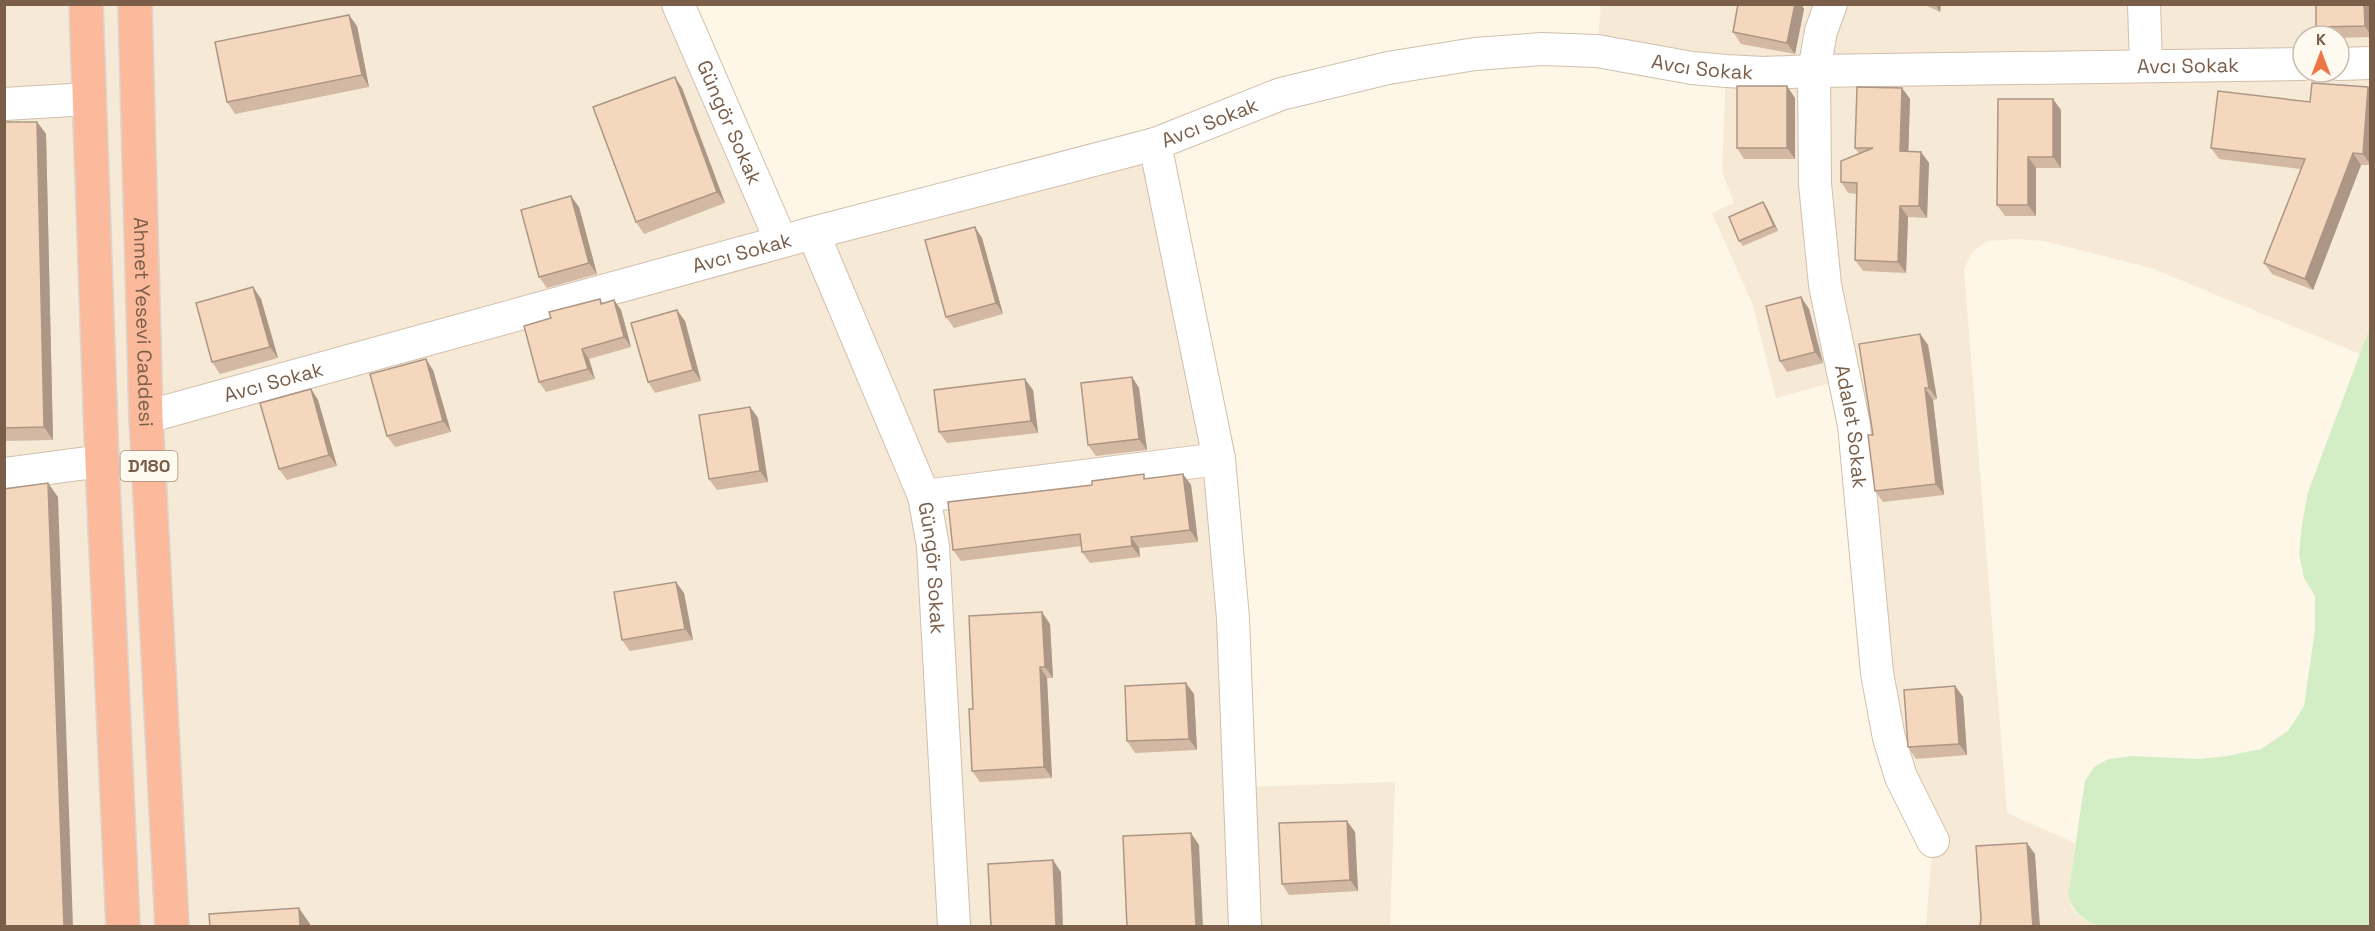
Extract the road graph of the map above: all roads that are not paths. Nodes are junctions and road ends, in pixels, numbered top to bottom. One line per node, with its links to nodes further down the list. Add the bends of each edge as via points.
1 (86, 4): 11 (highway, D180)
2 (135, 4): 16 (highway, Ahmet Yesevi Caddesi / D180)
3 (678, 4): 15 (street, Güngör Sokak)
4 (1831, 4): 10 (street, Adalet Sokak)
5 (2144, 4): 9 (street)
6 (2370, 63): 8 (street)
7 (2291, 64): 9 (street, Avcı Sokak)
8 (2351, 64)
9 (2146, 66): 10 (street, Avcı Sokak)
10 (1814, 71): 13 (street, Avcı Sokak, via 1763,73 1692,68 1596,51 1542,49 1475,54 1388,68 1281,94); 21 (street, Adalet Sokak, via 1815,184 1824,274 1854,425 1878,673 1889,738 1901,777)
11 (89, 99): 12 (street); 18 (highway, D180)
12 (4, 104)
13 (1155, 144): 14 (street, Avcı Sokak); 17 (street)
14 (813, 232): 15 (street, Avcı Sokak); 20 (street, Güngör Sokak)
15 (781, 241): 16 (street, Avcı Sokak)
16 (146, 417): 23 (highway, Ahmet Yesevi Caddesi / D180)
17 (1220, 459): 20 (street); 25 (street, via 1233,618)
18 (102, 461): 19 (street); 22 (highway, D180)
19 (4, 474)
20 (924, 496): 24 (street, Güngör Sokak, via 933,546)
21 (1933, 841)
22 (123, 927)
23 (172, 927)
24 (954, 927)
25 (1245, 927)

